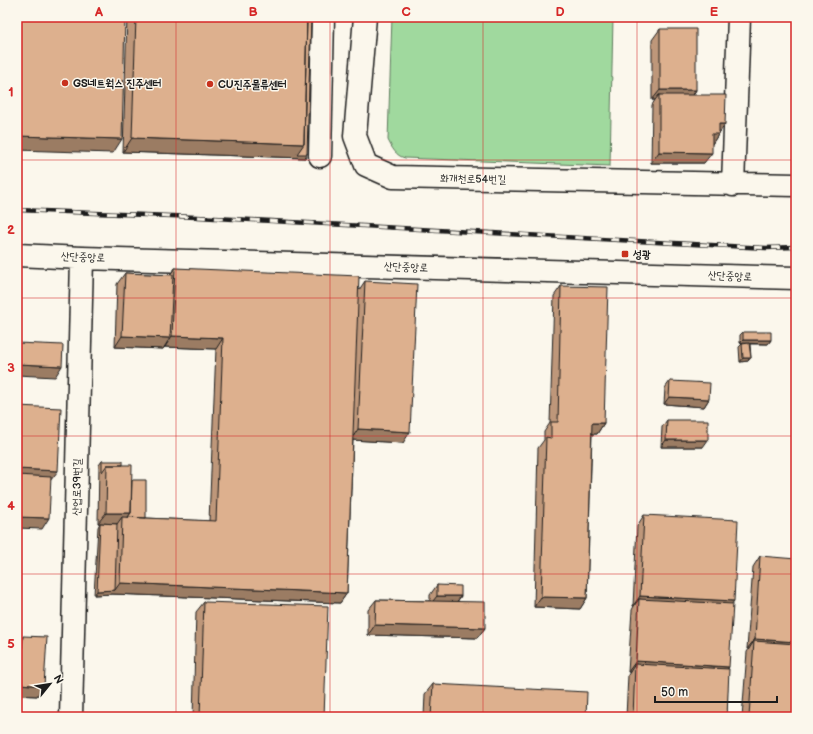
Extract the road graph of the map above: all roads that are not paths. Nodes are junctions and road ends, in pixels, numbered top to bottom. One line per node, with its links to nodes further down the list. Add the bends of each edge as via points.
1 (323, 17): 4 (street)
2 (365, 17): 5 (street, 화개천로54번길, via 355,136 366,165 393,177)
3 (739, 17): 5 (street)
4 (320, 156)
5 (733, 185): 6 (street, 화개천로54번길)
6 (796, 185)
7 (17, 254): 8 (street, 산단중앙로)
8 (82, 258): 9 (street, 산단중앙로); 10 (street, 산업로39번길)
9 (796, 278)
10 (71, 717)

